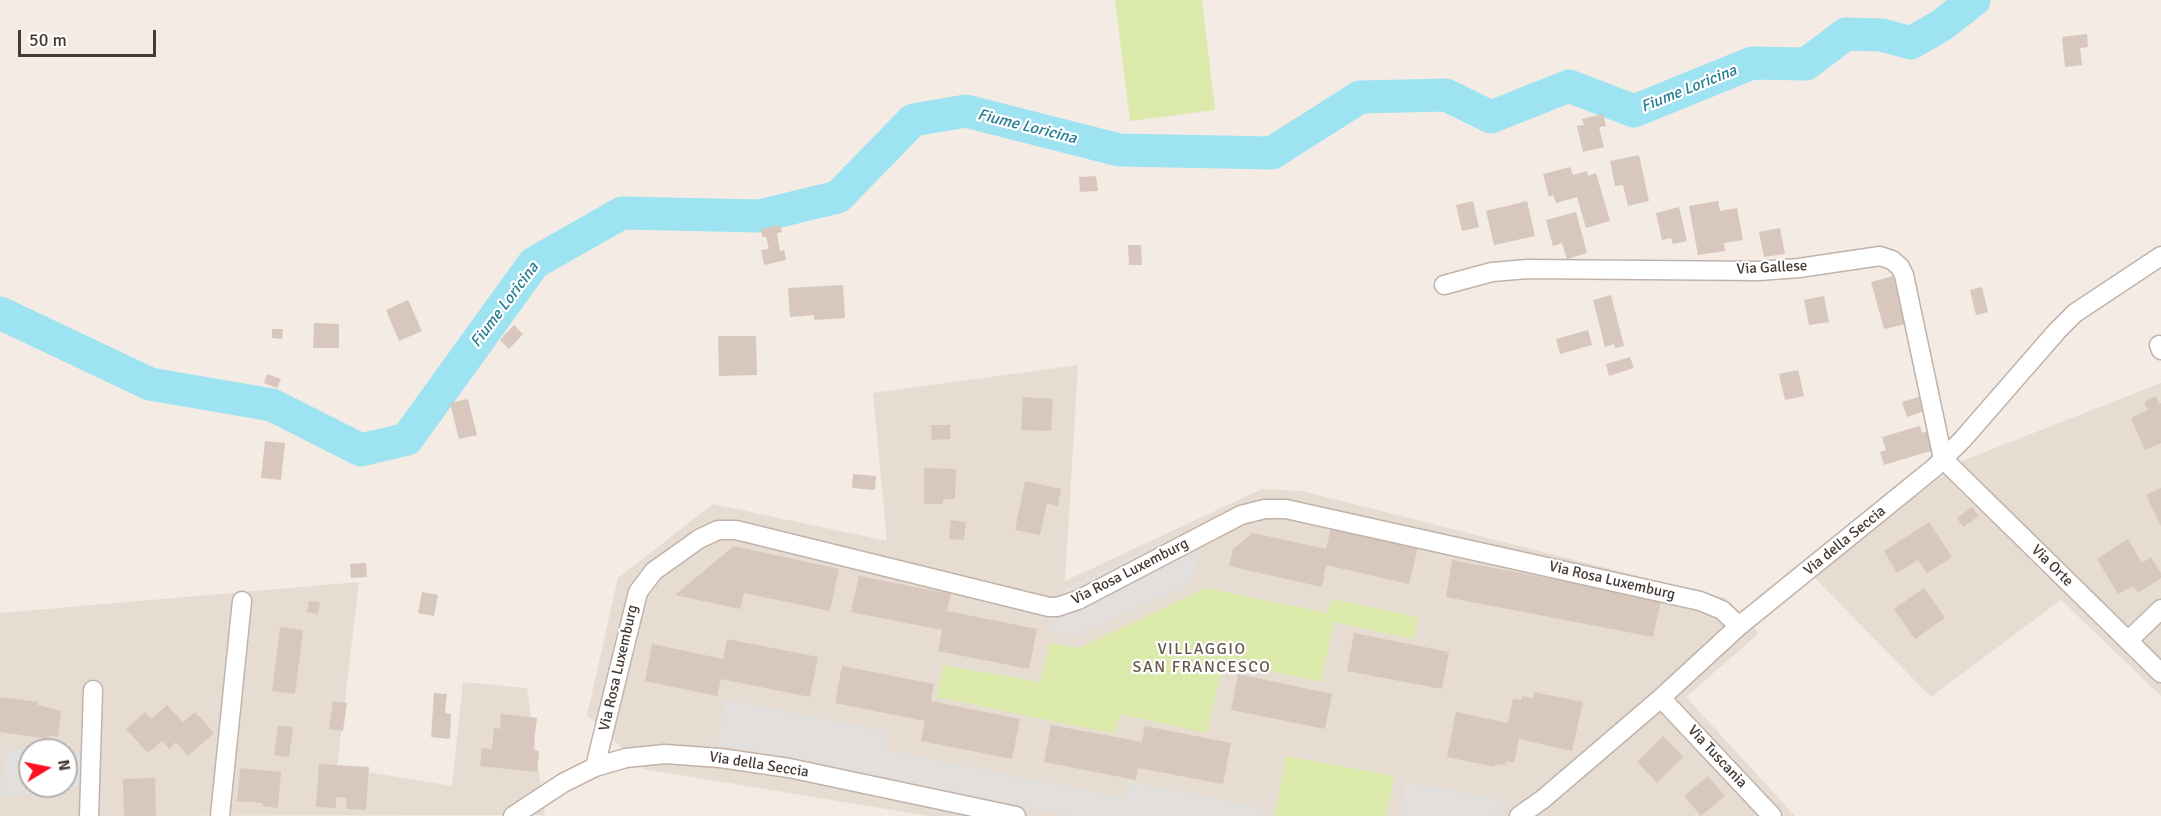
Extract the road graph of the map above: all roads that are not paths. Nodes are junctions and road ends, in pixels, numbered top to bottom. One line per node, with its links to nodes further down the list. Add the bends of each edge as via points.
1 (2161, 256): 3 (street, Via della Seccia, via 2068,319)
2 (1444, 285): 3 (street, Via Gallese, via 1503,270 1769,271 1887,257 1904,275)
3 (1943, 459): 6 (street, Via della Seccia); 7 (street, Via Orte)
4 (242, 601): 13 (street)
5 (2161, 609): 7 (street)
6 (1739, 626): 10 (street, Via della Seccia); 11 (street, Via Rosa Luxemburg, via 1722,610 1700,601 1286,509 1265,508 1241,515 1078,600 1057,607 736,530 718,530 704,535 660,567 638,592)
7 (2128, 641): 8 (street, Via Orte)
8 (2161, 673)
9 (93, 690): 12 (street)
10 (1661, 698): 16 (street, Via della Seccia); 17 (street, Via Tuscania)
11 (595, 767): 14 (street, Via della Seccia); 15 (street, Via della Seccia, via 649,755 735,760 848,779)
12 (89, 816)
13 (220, 816)
14 (513, 816)
15 (1016, 816)
16 (1519, 816)
17 (1772, 816)

